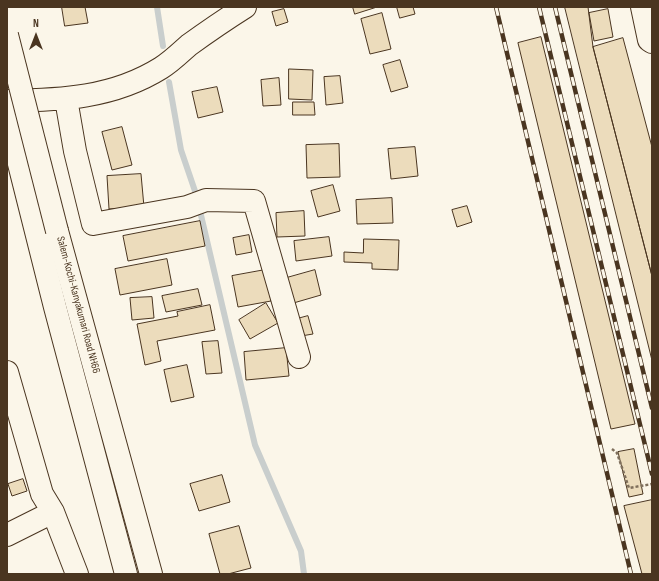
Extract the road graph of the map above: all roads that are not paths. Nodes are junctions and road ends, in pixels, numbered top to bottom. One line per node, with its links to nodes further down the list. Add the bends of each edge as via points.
1 (245, 7): 5 (main road, via 161,68 140,79 102,93)
2 (642, 7): 4 (main road)
3 (7, 35): 14 (main road, Salem-Kochi-Kanyakumari Road NH66, bridge)
4 (651, 44)
5 (66, 100): 6 (main road); 8 (main road, via 75,151 93,224 196,204 254,201)
6 (7, 101)
7 (7, 116): 13 (main road)
8 (299, 357)
9 (7, 372): 10 (main road, via 42,494)
10 (53, 512): 11 (main road); 12 (main road)
11 (7, 535)
12 (76, 574)
13 (126, 574)
14 (151, 574)

